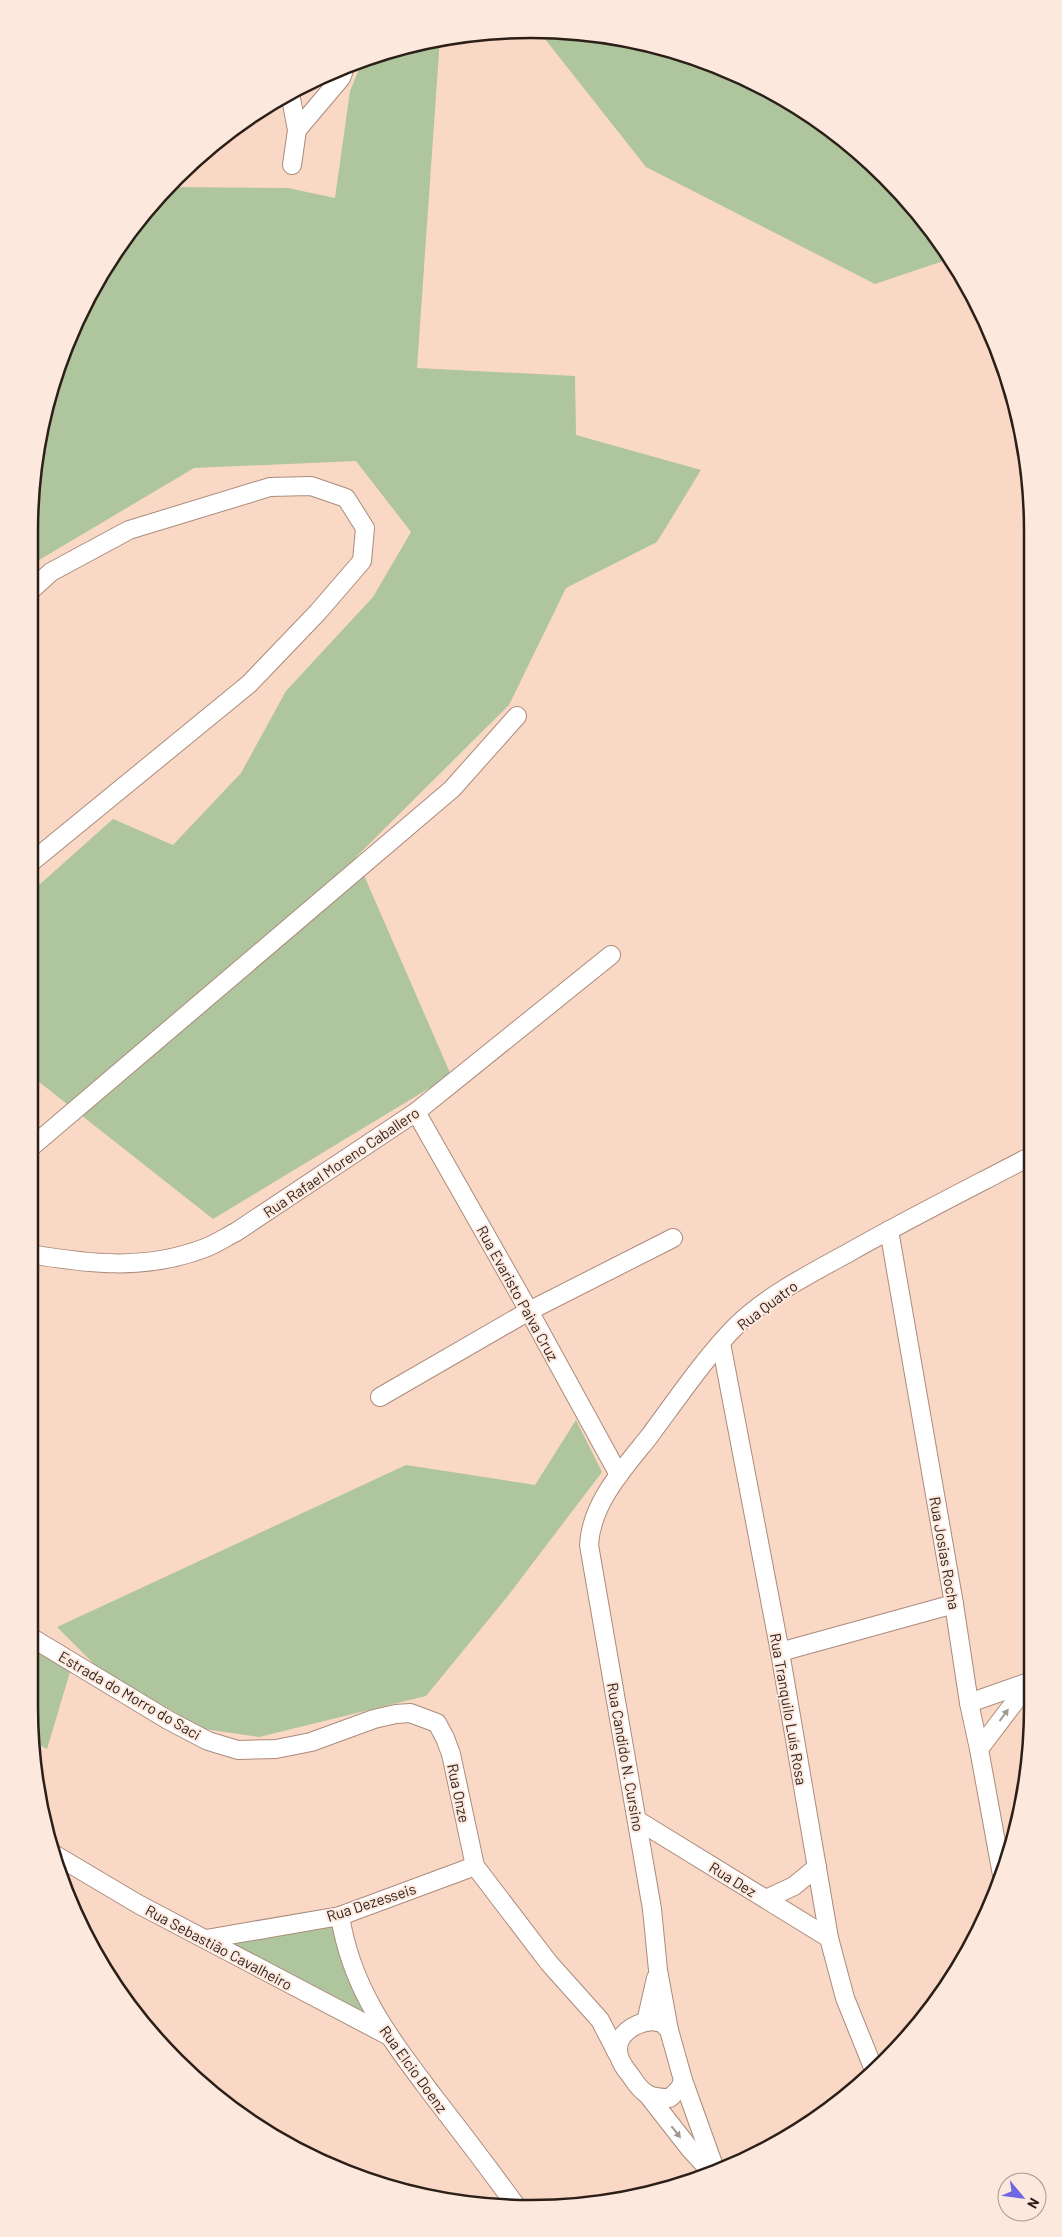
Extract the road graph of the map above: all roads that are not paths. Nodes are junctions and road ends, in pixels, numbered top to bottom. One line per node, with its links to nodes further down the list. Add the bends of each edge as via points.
1 (342, 75): 3 (street)
2 (291, 100): 3 (street)
3 (297, 130): 4 (street)
4 (292, 166)
5 (38, 584): 7 (street, via 51,572 129,530 270,487 312,486 346,498 365,528 362,561 249,684)
6 (517, 716): 10 (street, via 452,789)
7 (38, 857)
8 (611, 955): 9 (street, Rua Rafael Moreno Caballero)
9 (416, 1112): 14 (street, Rua Rafael Moreno Caballero, via 236,1232 206,1248 132,1265 88,1264); 15 (street, Rua Evaristo Paiva Cruz)
10 (38, 1141)
11 (1024, 1160): 12 (street, Rua Quatro)
12 (889, 1230): 16 (street, Rua Quatro, via 809,1275 753,1312); 20 (street, Rua Josias Rocha)
13 (673, 1238): 15 (street)
14 (38, 1256)
15 (529, 1312): 17 (street); 18 (street, Rua Evaristo Paiva Cruz)
16 (721, 1344): 18 (street, Rua Quatro); 22 (street, Rua Tranquilo Luís Rosa)
17 (380, 1397)
18 (619, 1475): 19 (street, Rua Quatro, via 598,1509 590,1530)
19 (589, 1545): 28 (street, Rua Candido N. Cursino)
20 (954, 1604): 22 (street); 25 (street, Rua Josias Rocha)
21 (38, 1641): 26 (street, Estrada do Morro do Saci, via 168,1720 208,1741 238,1750 276,1749 312,1742 396,1714 410,1713)
22 (780, 1652): 32 (street, Rua Tranquilo Luís Rosa)
23 (1024, 1683): 25 (street)
24 (1024, 1689): 27 (street, one-way to 24)
25 (969, 1703): 27 (street, Rua Josias Rocha)
26 (437, 1723): 31 (street, Rua Onze, via 451,1754)
27 (979, 1749): 30 (street, Rua Josias Rocha)
28 (637, 1820): 33 (street, Rua Dez); 37 (street, Rua Candido N. Cursino)
29 (62, 1860): 36 (street, Rua Sebastião Cavalheiro)
30 (999, 1861)
31 (475, 1866): 34 (street, Rua Dezesseis); 38 (street, via 549,1963)
32 (817, 1867): 33 (street, via 794,1886); 35 (street, Rua Tranquilo Luís Rosa)
33 (766, 1900): 35 (street, Rua Dez)
34 (340, 1916): 36 (street, Rua Dezesseis); 41 (street, Rua Elcio Doenz, via 345,1945 358,1982)
35 (829, 1938): 43 (street, Rua Tranquilo Luís Rosa, via 844,1998)
36 (206, 1939): 41 (street, Rua Sebastião Cavalheiro)
37 (658, 1970): 39 (street, Rua Candido N. Cursino); 40 (street, Rua Candido N. Cursino)
38 (600, 2020): 39 (street); 42 (street)
39 (638, 2024): 40 (street, via 662,2024); 42 (street, via 621,2040)
40 (669, 2030): 44 (street)
41 (389, 2036): 48 (street, Rua Elcio Doenz)
42 (618, 2055): 45 (street, via 636,2084)
43 (871, 2063)
44 (683, 2080): 45 (street, via 676,2094 670,2098); 46 (street)
45 (647, 2094): 47 (street, one-way to 47)
46 (713, 2164)
47 (706, 2167)
48 (502, 2187): 49 (street); 50 (street, Rua Elcio Doenz)
49 (503, 2198)
50 (511, 2199)

